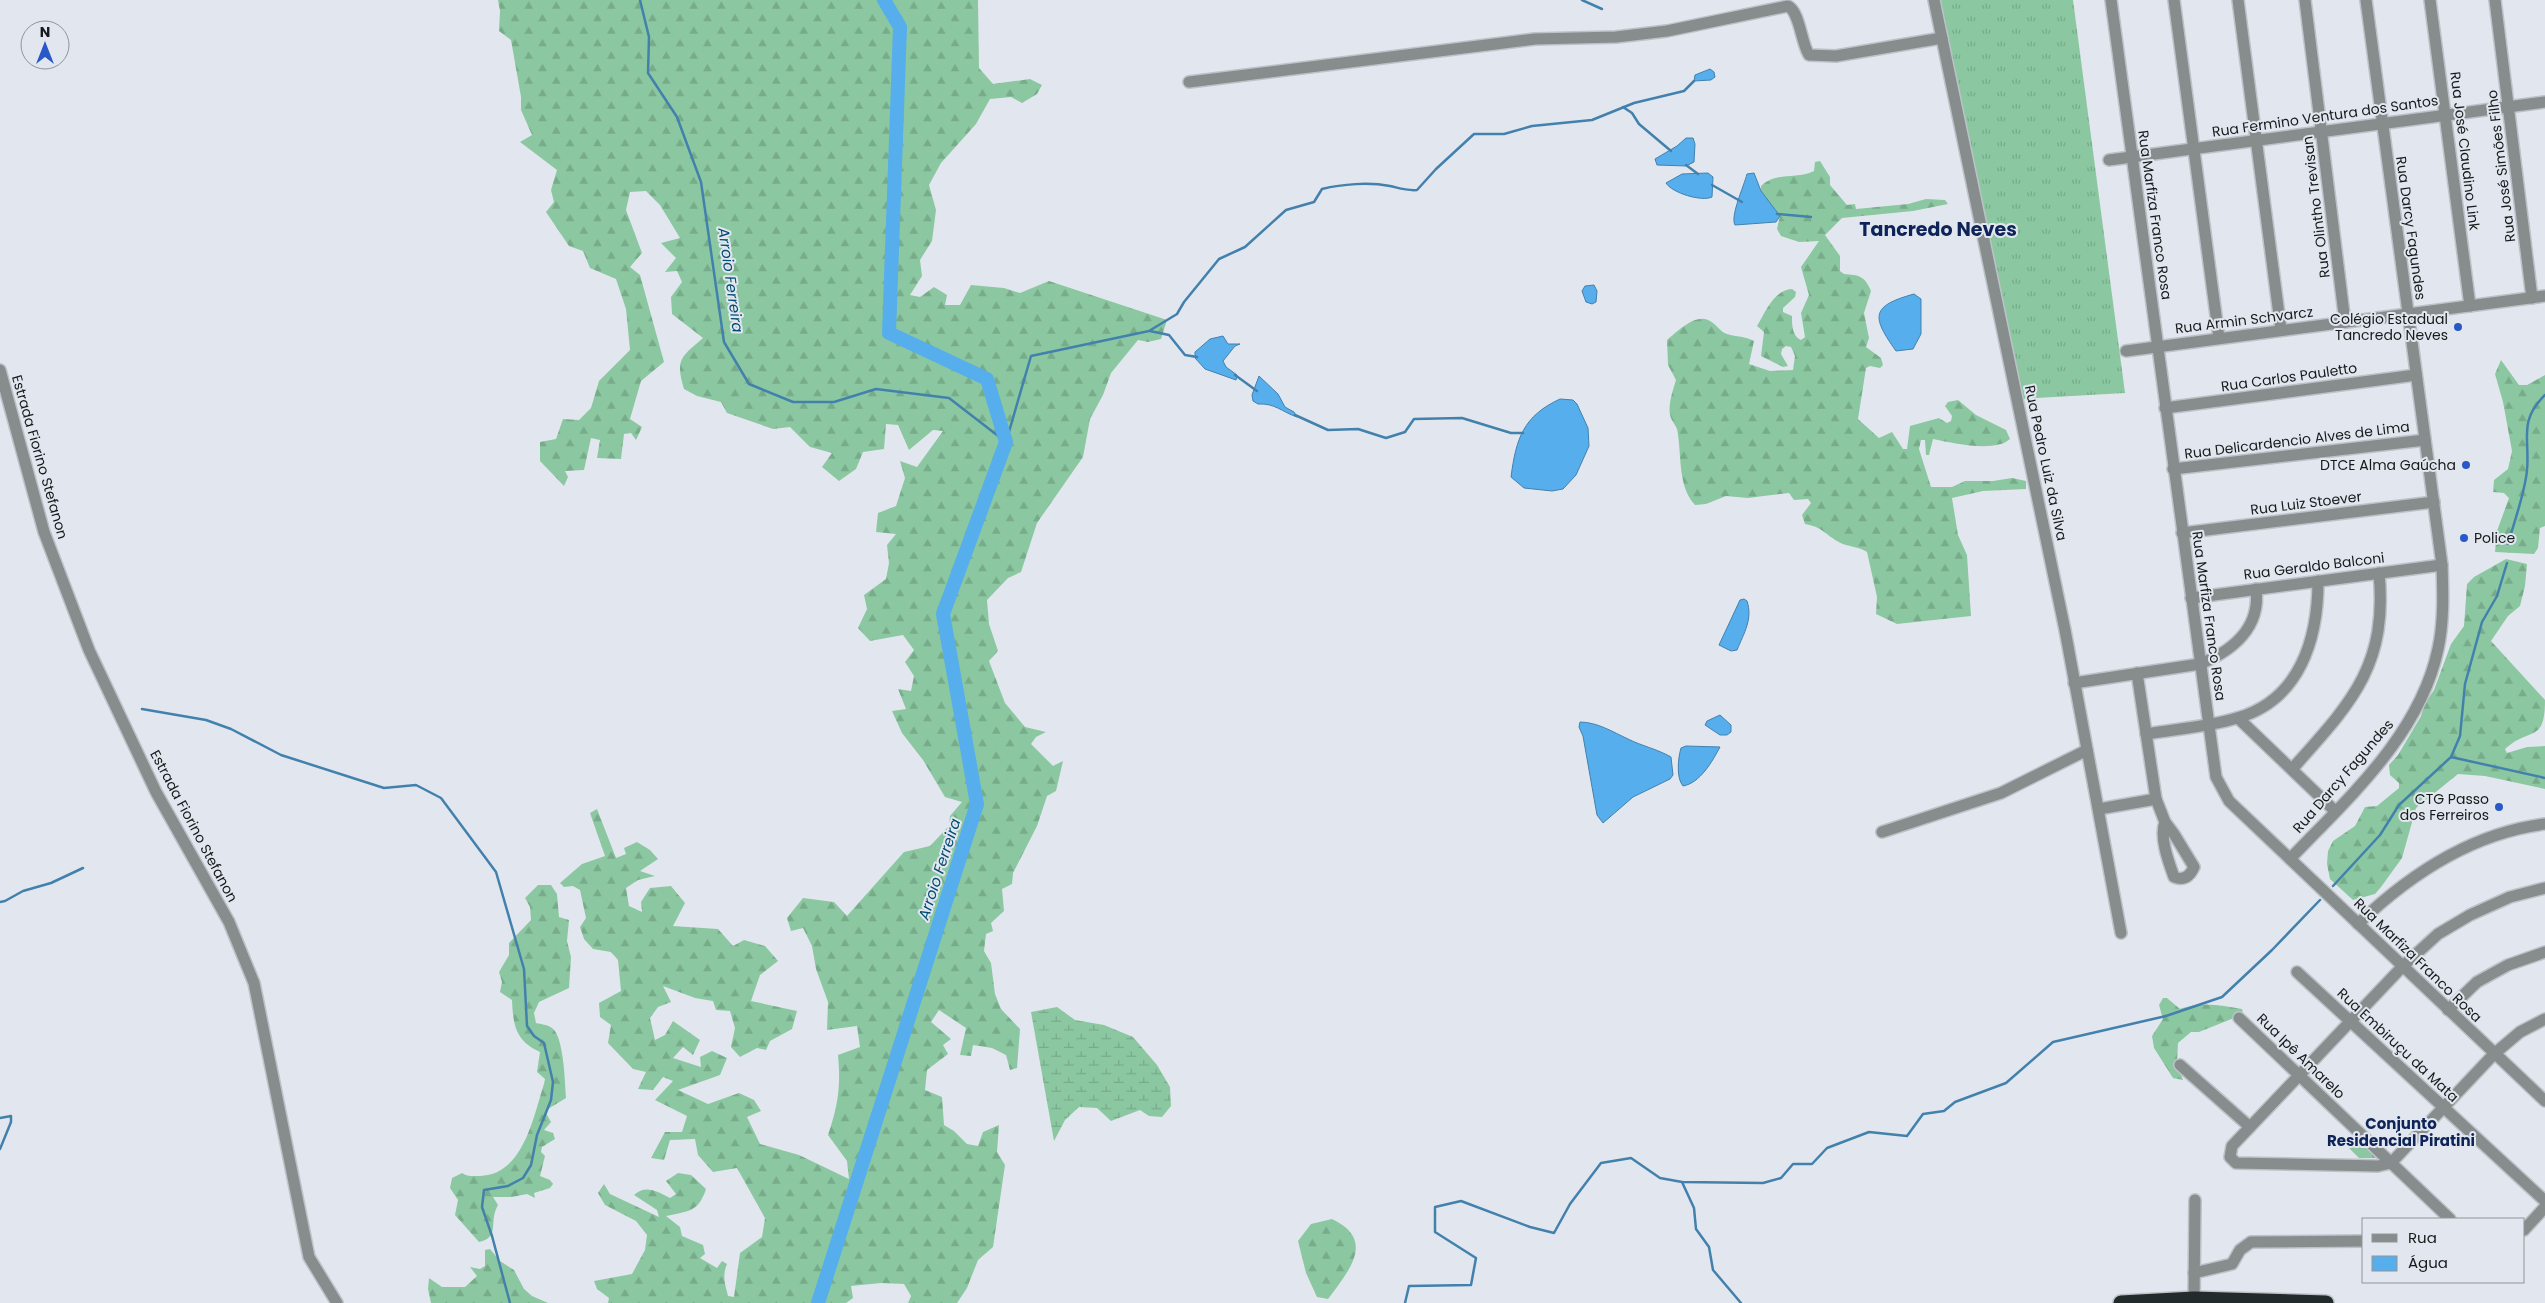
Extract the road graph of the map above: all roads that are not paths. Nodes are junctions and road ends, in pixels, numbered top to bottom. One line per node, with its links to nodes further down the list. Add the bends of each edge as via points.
1 (1934, 0): 9 (street, Rua Pedro Luiz da Silva)
2 (2111, 0): 18 (street, Rua Marfiza Franco Rosa)
3 (2174, 0): 17 (street)
4 (2238, 0): 16 (street)
5 (2304, 0): 15 (street, Rua Olintho Trevisan)
6 (2366, 0): 14 (street, Rua Darcy Fagundes)
7 (2430, 0): 13 (street, Rua José Claudino Link)
8 (2495, 0): 12 (street, Rua José Simões Filho)
9 (1942, 38): 10 (street, via 1836,56 1809,56 1795,12 1788,6 1667,31 1616,37 1535,39); 43 (street, Rua Pedro Luiz da Silva)
10 (1189, 82)
11 (2545, 102): 12 (street, Rua Fermino Ventura dos Santos)
12 (2509, 107): 13 (street, Rua Fermino Ventura dos Santos); 21 (street, Rua José Simões Filho)
13 (2445, 115): 14 (street, Rua Fermino Ventura dos Santos); 22 (street, Rua José Claudino Link)
14 (2382, 124): 15 (street, Rua Fermino Ventura dos Santos); 23 (street, Rua Darcy Fagundes)
15 (2322, 132): 16 (street, Rua Fermino Ventura dos Santos); 24 (street, Rua Olintho Trevisan)
16 (2256, 140): 17 (street, Rua Fermino Ventura dos Santos); 25 (street)
17 (2194, 149): 18 (street, Rua Fermino Ventura dos Santos); 26 (street)
18 (2132, 157): 19 (street, Rua Fermino Ventura dos Santos); 27 (street, Rua Marfiza Franco Rosa)
19 (2109, 160)
20 (2545, 296): 21 (street, Rua Armin Schvarcz)
21 (2532, 298): 22 (street, Rua Armin Schvarcz)
22 (2470, 306): 23 (street, Rua Armin Schvarcz)
23 (2408, 314): 24 (street, Rua Armin Schvarcz); 30 (street, Rua Darcy Fagundes)
24 (2345, 322): 25 (street, Rua Armin Schvarcz)
25 (2281, 330): 26 (street, Rua Armin Schvarcz)
26 (2219, 338): 27 (street, Rua Armin Schvarcz)
27 (2157, 346): 28 (street, Rua Armin Schvarcz); 31 (street, Rua Marfiza Franco Rosa)
28 (2126, 351)
29 (0, 370): 81 (street, Estrada Fiorino Stefanon, via 44,532 90,650 156,792 229,922 254,983 309,1257)
30 (2416, 375): 31 (street, Rua Carlos Pauletto); 32 (street, Rua Darcy Fagundes)
31 (2165, 408): 33 (street, Rua Marfiza Franco Rosa)
32 (2425, 440): 33 (street, Rua Delicardencio Alves de Lima); 34 (street, Rua Darcy Fagundes)
33 (2173, 469): 35 (street, Rua Marfiza Franco Rosa)
34 (2434, 502): 35 (street, Rua Luiz Stoever); 36 (street, Rua Darcy Fagundes)
35 (2182, 533): 40 (street, Rua Marfiza Franco Rosa)
36 (2442, 565): 37 (street, Rua Geraldo Balconi); 51 (street, Rua Darcy Fagundes, via 2438,649 2423,695 2399,739)
37 (2379, 573): 38 (street, Rua Geraldo Balconi); 48 (street, via 2381,616 2372,660 2345,710)
38 (2318, 581): 39 (street, Rua Geraldo Balconi); 44 (street, via 2316,624 2304,663 2276,696)
39 (2256, 589): 40 (street, Rua Geraldo Balconi); 41 (street, via 2256,609 2245,634 2228,651)
40 (2191, 598): 41 (street, Rua Marfiza Franco Rosa)
41 (2200, 664): 42 (street); 45 (street, Rua Marfiza Franco Rosa)
42 (2137, 673): 43 (street); 46 (street)
43 (2074, 683): 47 (street, Rua Pedro Luiz da Silva)
44 (2238, 718): 45 (street); 48 (street)
45 (2209, 724): 46 (street); 55 (street, Rua Marfiza Franco Rosa, via 2220,788 2229,801)
46 (2146, 734): 49 (street)
47 (2087, 750): 50 (street, Rua Pedro Luiz da Silva); 54 (street, via 2001,793)
48 (2292, 768): 51 (street)
49 (2156, 798): 50 (street); 52 (street)
50 (2099, 809): 58 (street, Rua Pedro Luiz da Silva)
51 (2335, 811): 55 (street, Rua Darcy Fagundes)
52 (2165, 822)
53 (2545, 824): 57 (street, via 2505,834 2443,859 2412,877)
54 (1882, 832)
55 (2290, 859): 57 (street, Rua Marfiza Franco Rosa)
56 (2545, 888): 60 (street, via 2510,897 2470,915 2438,934)
57 (2358, 924): 60 (street, Rua Marfiza Franco Rosa)
58 (2121, 933)
59 (2545, 952): 62 (street, via 2508,965 2477,982)
60 (2403, 966): 62 (street, Rua Marfiza Franco Rosa); 65 (street)
61 (2297, 972): 65 (street, Rua Embiruçu da Mata)
62 (2448, 1010): 66 (street, Rua Marfiza Franco Rosa)
63 (2239, 1018): 68 (street, Rua Ipê Amarelo)
64 (2545, 1019): 66 (street, via 2520,1032)
65 (2350, 1021): 68 (street); 70 (street, Rua Embiruçu da Mata)
66 (2494, 1054): 69 (street, Rua Marfiza Franco Rosa); 70 (street)
67 (2180, 1065): 71 (street)
68 (2299, 1075): 71 (street); 72 (street, Rua Ipê Amarelo)
69 (2545, 1101)
70 (2444, 1108): 72 (street); 74 (street, Rua Embiruçu da Mata)
71 (2250, 1127): 72 (street, via 2232,1146 2230,1157 2236,1163 2378,1166)
72 (2391, 1163): 76 (street, Rua Ipê Amarelo)
73 (2195, 1200): 79 (street)
74 (2545, 1201)
75 (2545, 1207): 77 (street)
76 (2449, 1218)
77 (2525, 1229)
78 (2362, 1241): 79 (street, via 2251,1242 2240,1250 2232,1264)
79 (2194, 1273): 80 (street)
80 (2194, 1301): 82 (highway); 83 (highway)
81 (337, 1303)
82 (2120, 1303)
83 (2326, 1303)

